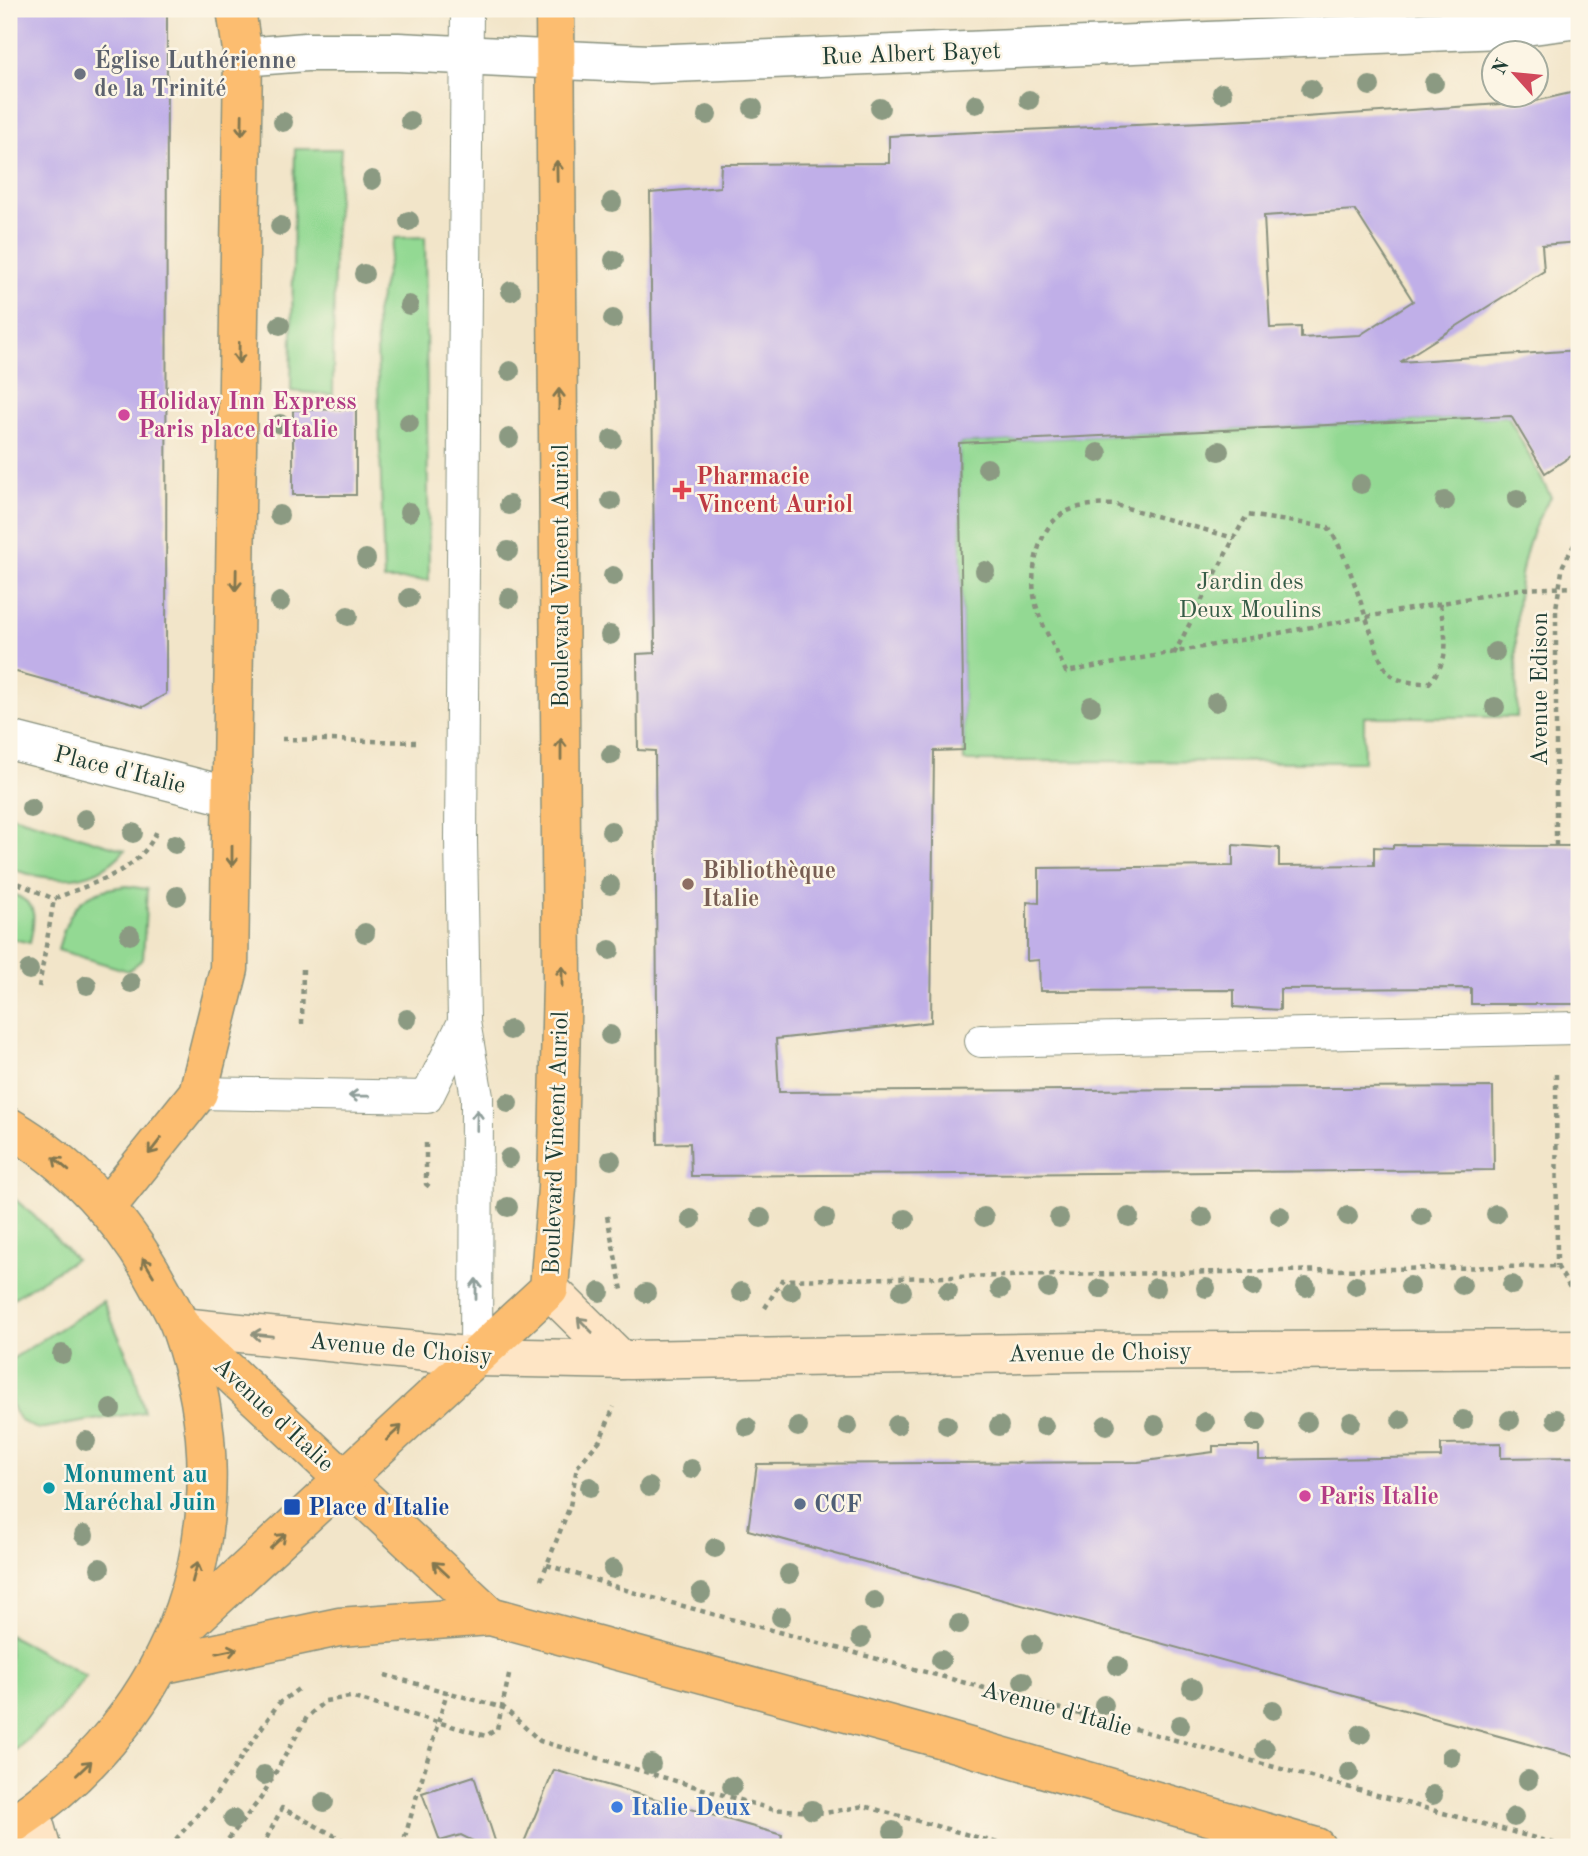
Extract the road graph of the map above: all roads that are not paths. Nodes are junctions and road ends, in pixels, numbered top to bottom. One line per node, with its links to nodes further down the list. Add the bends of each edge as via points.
1 (236, 9): 6 (main road)
2 (467, 9): 5 (lane)
3 (555, 9): 7 (main road, Boulevard Vincent Auriol)
4 (1579, 19): 7 (street, Rue Albert Bayet, via 1501,29 690,63)
5 (466, 56): 6 (street, Rue Albert Bayet, via 316,52); 7 (street, Rue Albert Bayet); 10 (lane)
6 (243, 57): 9 (main road, one-way to 9)
7 (556, 60): 16 (main road, Boulevard Vincent Auriol, one-way to 7, via 562,982)
8 (9, 740): 9 (street, Place d'Italie)
9 (232, 797): 13 (main road, one-way to 13, via 229,969)
10 (464, 1022): 13 (lane, one-way to 13, via 427,1097); 19 (lane, one-way to 10, via 477,1097)
11 (1567, 1028): 12 (lane)
12 (981, 1041)
13 (198, 1093): 15 (main road, one-way to 15)
14 (9, 1127): 15 (main road, one-way to 14, via 52,1156)
15 (106, 1208): 17 (main road, one-way to 15, via 150,1270)
16 (550, 1289): 19 (main road, Boulevard Vincent Auriol); 20 (main road, one-way to 16)
17 (181, 1327): 19 (main road, Avenue de Choisy, one-way to 17); 21 (main road, Avenue d'Italie); 23 (main road, one-way to 17, via 198,1564 207,1489 202,1413)
18 (1579, 1349): 20 (main road, Avenue de Choisy)
19 (476, 1357): 20 (main road, Avenue de Choisy); 21 (main road, Boulevard Vincent Auriol, one-way to 19)
20 (621, 1360)
21 (344, 1479): 22 (main road, Avenue d'Italie, one-way to 21); 23 (main road, Boulevard Vincent Auriol, one-way to 21)
22 (491, 1616): 23 (main road, Avenue d'Italie, one-way to 22, via 339,1627); 25 (main road, Avenue d'Italie, via 875,1720)
23 (167, 1651): 24 (main road, one-way to 23, via 107,1744 138,1704)
24 (27, 1829)
25 (1315, 1847)

